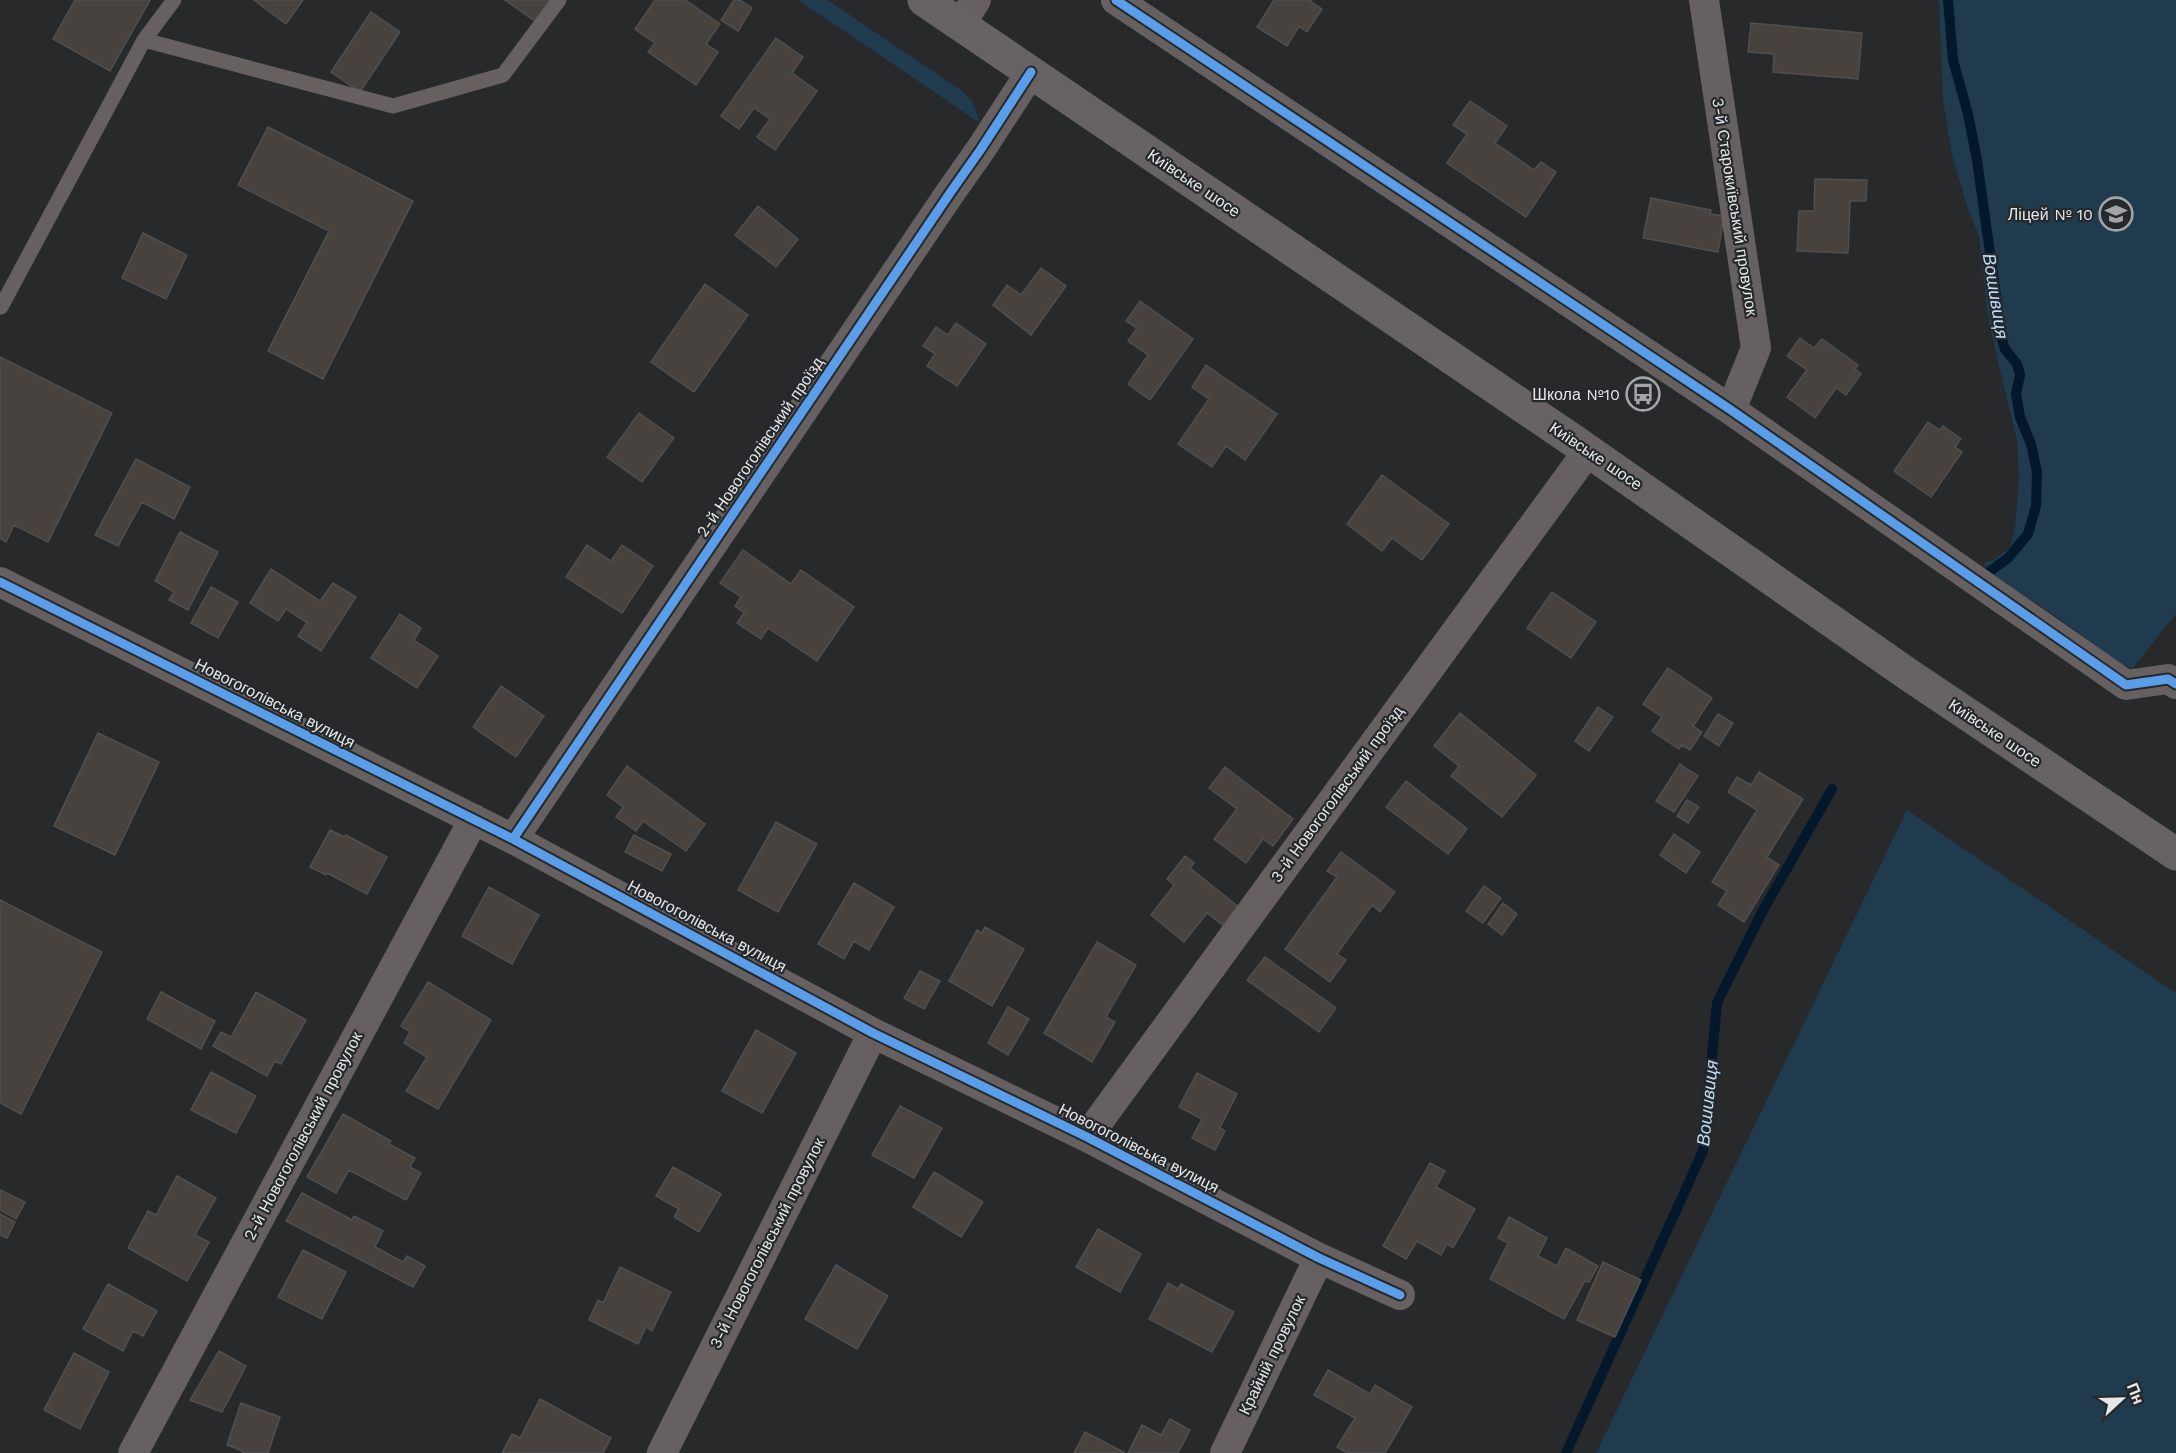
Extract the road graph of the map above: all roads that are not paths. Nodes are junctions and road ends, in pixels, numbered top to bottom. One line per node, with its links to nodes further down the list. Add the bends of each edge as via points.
1 (174, 0): 7 (lane)
2 (559, 0): 7 (lane, via 503,75 393,106)
3 (924, 0): 6 (main road, Київське шосе)
4 (1116, 0): 10 (street)
5 (1704, 0): 10 (street, 3-й Старокиївський провулок, via 1756,348)
6 (968, 12): 8 (main road, Київське шосе)
7 (144, 40): 9 (lane)
8 (1031, 72): 11 (main road, Київське шосе); 15 (street, 2-й Новогоголівський проїзд)
9 (1, 307)
10 (1731, 410): 13 (street, via 2126,686 2168,679)
11 (1588, 451): 16 (main road, Київське шосе, via 1909,675); 18 (street, 3-й Новогоголівський проїзд)
12 (0, 582): 14 (street, Новогоголівська вулиця)
13 (2176, 684)
14 (474, 819): 15 (street, Новогоголівська вулиця); 21 (street, 2-й Новогоголівський провулок)
15 (513, 839): 17 (street, Новогоголівська вулиця)
16 (2176, 854)
17 (873, 1033): 18 (street, Новогоголівська вулиця); 22 (street, 3-й Новогоголівський провулок)
18 (1087, 1137): 19 (street, Новогоголівська вулиця)
19 (1319, 1258): 20 (street, Новогоголівська вулиця); 23 (street, Крайній провулок)
20 (1400, 1295)
21 (133, 1453)
22 (662, 1453)
23 (1225, 1453)

